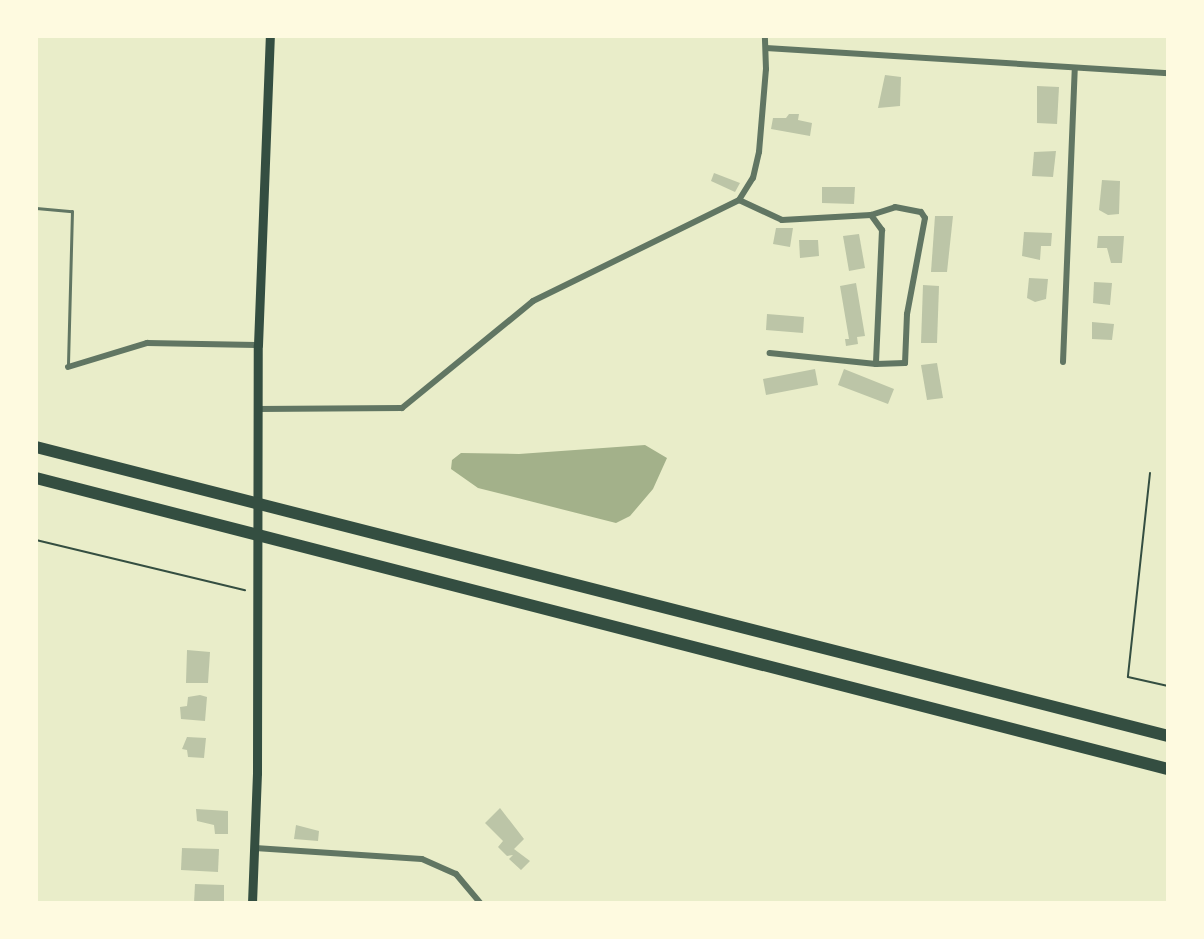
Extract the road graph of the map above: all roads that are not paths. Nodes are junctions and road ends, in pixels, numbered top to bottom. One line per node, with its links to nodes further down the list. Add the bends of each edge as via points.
1 (270, 36): 9 (main road)
2 (765, 36): 3 (street)
3 (766, 48): 4 (street); 6 (street, via 756,165)
4 (1075, 69): 5 (street); 11 (street)
5 (1168, 73)
6 (739, 200): 8 (street, via 782,220); 14 (street, via 533,301 402,408)
7 (36, 208): 13 (lane, via 72,211)
8 (871, 215): 12 (street, via 882,230); 12 (street, via 895,207 921,212 925,218 907,314 905,363)
9 (258, 345): 13 (street, via 147,343); 14 (main road)
10 (770, 353): 12 (street)
11 (1063, 362)
12 (876, 364)
13 (68, 367)
14 (258, 409): 19 (main road)
15 (36, 447): 17 (highway)
16 (36, 478): 18 (highway)
17 (1168, 736)
18 (1168, 769)
19 (255, 848): 20 (main road); 21 (street, via 422,859 456,874)
20 (252, 903)
21 (480, 903)

